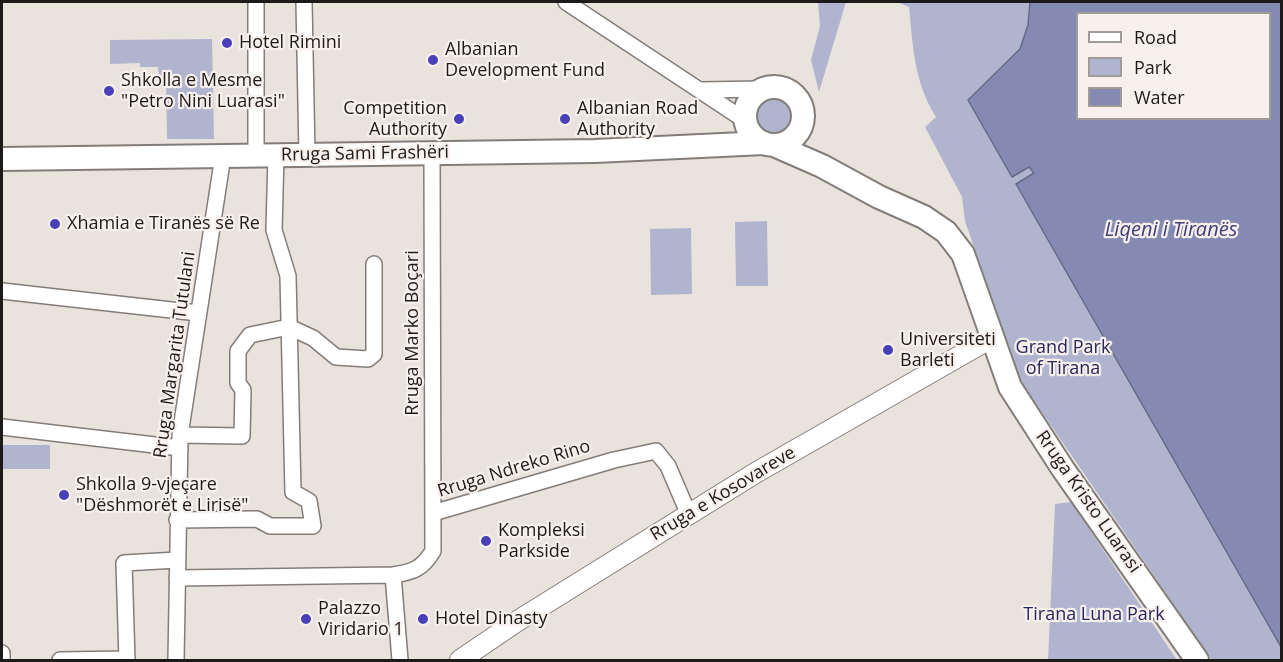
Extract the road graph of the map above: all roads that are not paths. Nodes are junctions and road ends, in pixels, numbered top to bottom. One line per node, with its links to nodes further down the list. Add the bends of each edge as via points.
1 (256, 2): 13 (street)
2 (304, 2): 11 (street)
3 (566, 2): 5 (street)
4 (762, 89): 5 (street); 6 (main road, via 749,102); 7 (main road, via 780,87 796,97)
5 (702, 90): 6 (street)
6 (746, 122): 8 (main road, via 755,138); 9 (main road)
7 (803, 122): 8 (main road, via 792,139); 15 (main road)
8 (769, 144): 9 (main road, Rruga Sami Frashëri); 15 (main road, Rruga Kristo Luarasi)
9 (729, 145): 10 (main road, Rruga Sami Frashëri)
10 (432, 153): 11 (main road, Rruga Sami Frashëri); 23 (street, Rruga Marko Boçari)
11 (307, 155): 13 (main road, Rruga Sami Frashëri)
12 (223, 156): 13 (main road, Rruga Sami Frashëri); 14 (main road, Rruga Sami Frashëri); 18 (street, Rruga Margarita Tutulani)
13 (266, 156): 19 (street, via 274,230 288,276)
14 (2, 159)
15 (822, 166): 20 (main road, Rruga Kristo Luarasi, via 946,232 963,254)
16 (374, 264): 19 (street, via 374,354 369,359 336,357)
17 (2, 291): 18 (street)
18 (198, 313): 22 (street, Rruga Margarita Tutulani)
19 (289, 327): 22 (street, via 250,335 238,351 238,383 243,390 242,436); 25 (street, via 293,492 309,501 313,526 270,526 257,519)
20 (991, 338): 24 (street, Rruga e Kosovareve); 36 (main road, Rruga Kristo Luarasi, via 1010,387 1043,439)
21 (2, 427): 22 (street)
22 (180, 441): 25 (street, Rruga Margarita Tutulani)
23 (433, 513): 24 (street, Rruga Ndreko Rino, via 656,451 665,461); 27 (street, Rruga Ndreko Rino, via 433,551 425,565 413,572)
24 (689, 515): 35 (street, Rruga e Kosovareve)
25 (177, 520): 26 (street, Rruga Margarita Tutulani)
26 (177, 560): 28 (street, Rruga Margarita Tutulani); 32 (street, via 124,563)
27 (393, 575): 28 (street, Rruga Ndreko Rino); 34 (street)
28 (177, 578): 33 (street, Rruga Margarita Tutulani)
29 (2, 653): 30 (street)
30 (2, 660)
31 (60, 660): 32 (street)
32 (127, 660)
33 (176, 660)
34 (400, 660)
35 (460, 660)
36 (1197, 660)

